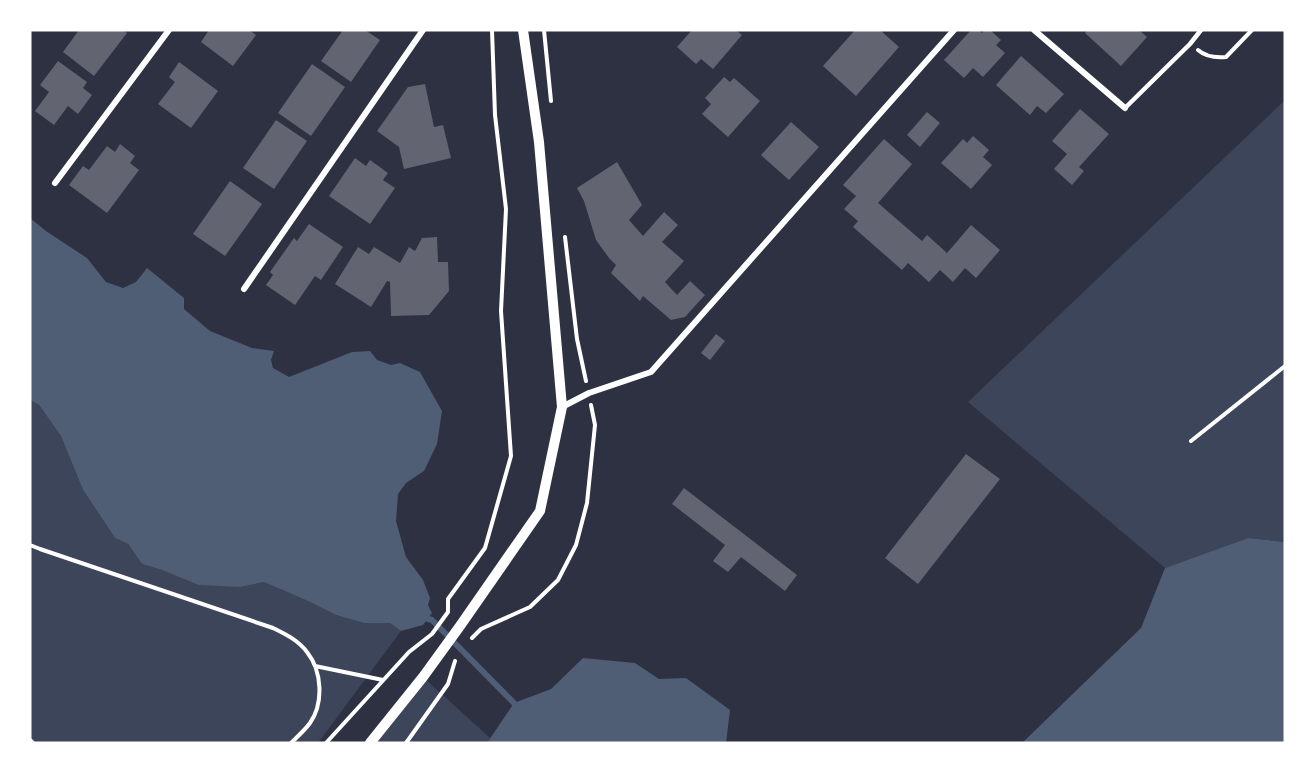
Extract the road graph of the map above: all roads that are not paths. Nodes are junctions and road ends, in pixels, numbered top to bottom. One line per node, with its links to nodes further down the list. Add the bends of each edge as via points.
1 (170, 30): 8 (street)
2 (423, 30): 9 (street)
3 (523, 30): 10 (street, via 538,142)
4 (954, 30): 10 (street, via 651,372 589,393)
5 (1034, 30): 7 (street)
6 (1201, 30): 7 (lane)
7 (1125, 108)
8 (55, 183)
9 (244, 289)
10 (562, 407): 11 (street, via 540,511 444,648)
11 (370, 743)

